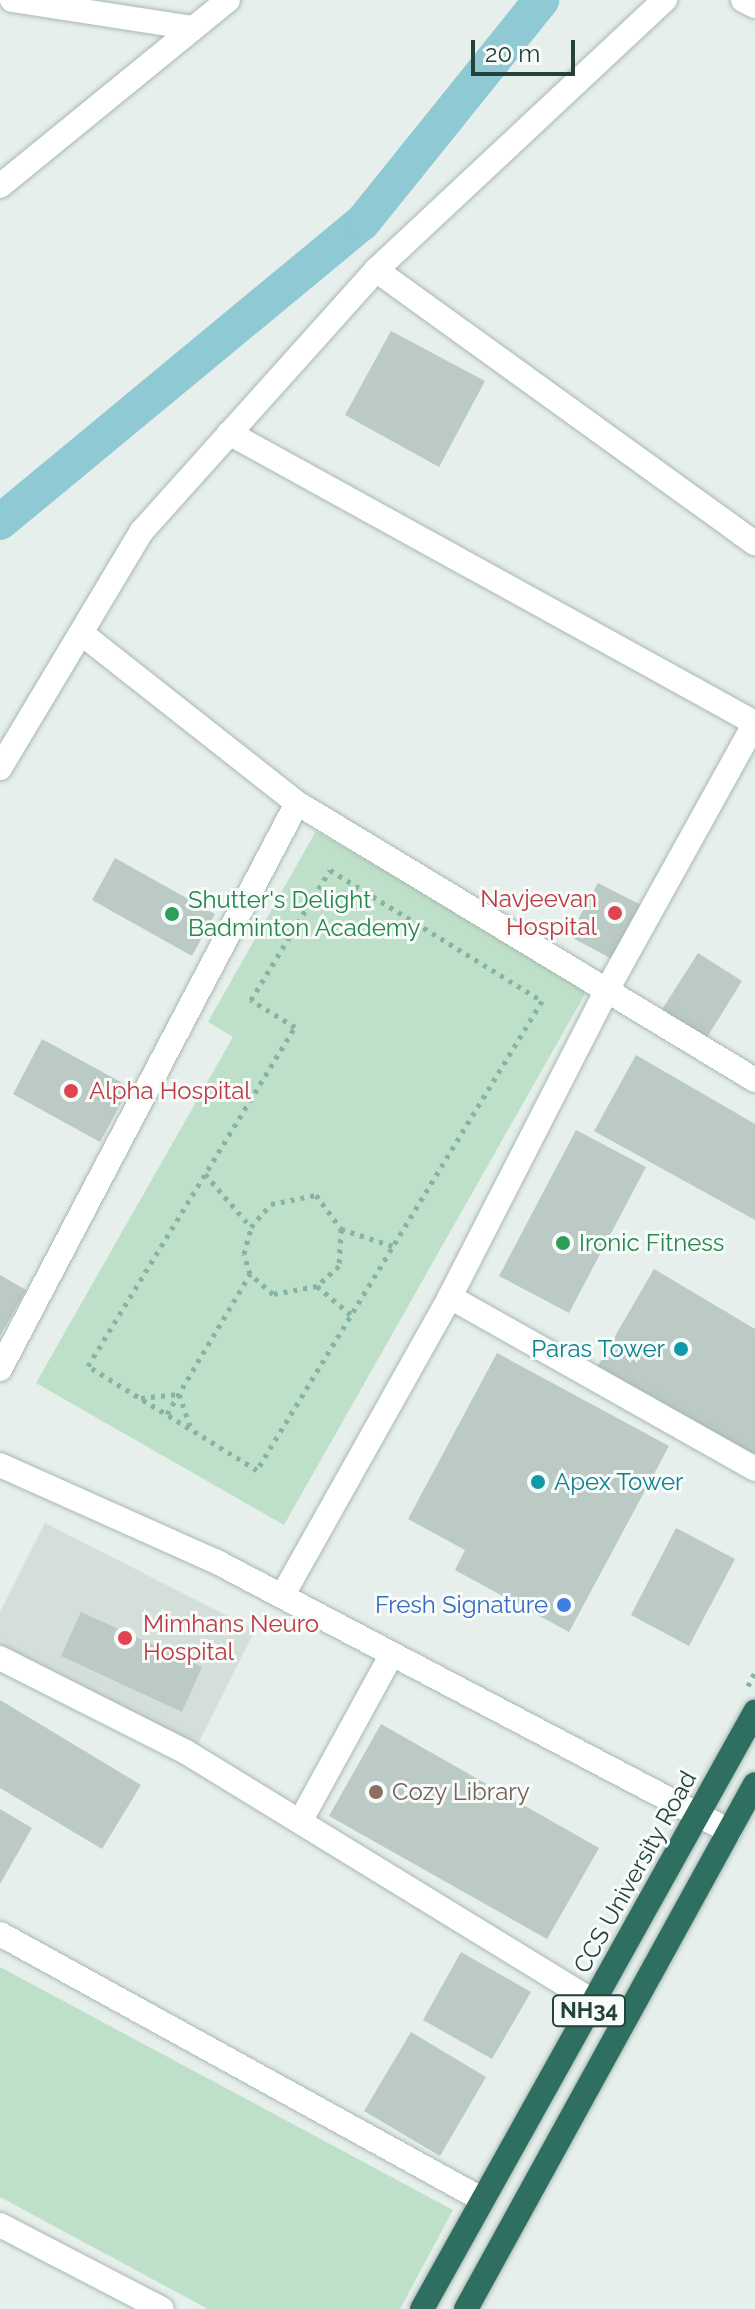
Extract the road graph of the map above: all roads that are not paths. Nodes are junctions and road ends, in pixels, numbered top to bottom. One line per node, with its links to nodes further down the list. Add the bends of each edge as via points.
1 (12, 0): 6 (street)
2 (228, 0): 6 (street)
3 (665, 0): 8 (street)
4 (743, 0): 5 (street)
5 (755, 6)
6 (193, 28): 7 (street)
7 (0, 186)
8 (376, 270): 9 (street); 10 (street, via 728,529)
9 (229, 433): 11 (street, via 142,531); 14 (street, via 755,723)
10 (755, 543)
11 (81, 633): 12 (street); 13 (street)
12 (0, 768)
13 (297, 803): 14 (street); 17 (street)
14 (608, 988): 15 (street); 16 (street)
15 (755, 1080)
16 (450, 1297): 19 (street); 20 (street)
17 (0, 1369)
18 (0, 1465): 20 (street)
19 (755, 1469)
20 (282, 1596): 21 (street)
21 (392, 1654): 25 (street); 26 (street)
22 (0, 1658): 26 (street, via 186,1752)
23 (755, 1712): 25 (highway, CCS University Road / NH34)
24 (755, 1784): 27 (highway, NH34)
25 (699, 1815): 27 (street); 29 (highway, CCS University Road / NH34)
26 (301, 1820): 29 (street)
27 (729, 1831): 34 (highway, NH34)
28 (0, 1934): 30 (street)
29 (594, 2002): 30 (highway, CCS University Road / NH34)
30 (483, 2200): 33 (highway, CCS University Road / NH34)
31 (0, 2225): 32 (street)
32 (162, 2309)
33 (422, 2309)
34 (466, 2309)

